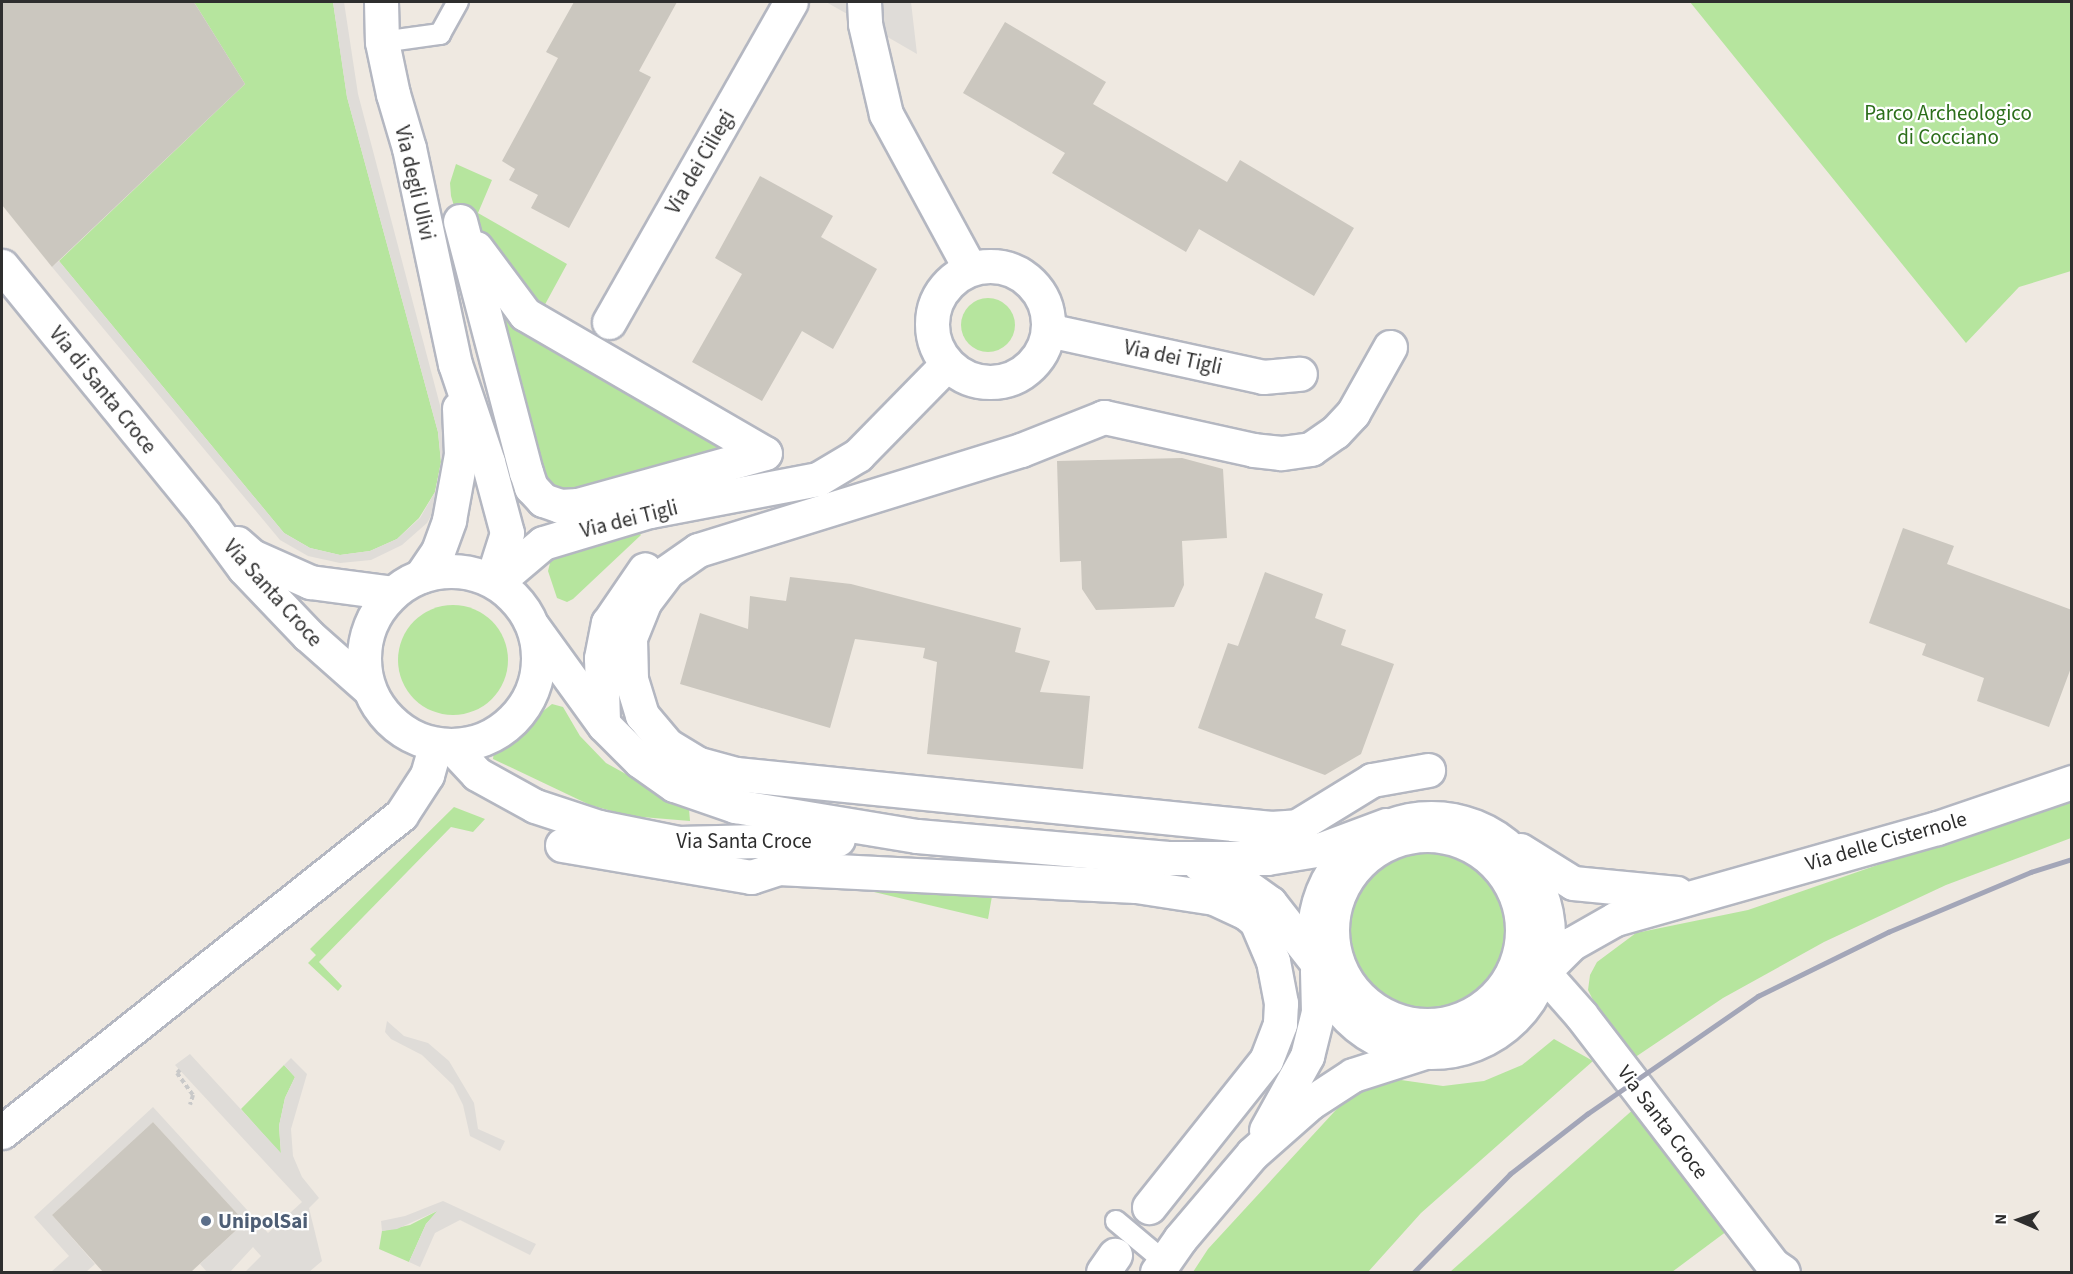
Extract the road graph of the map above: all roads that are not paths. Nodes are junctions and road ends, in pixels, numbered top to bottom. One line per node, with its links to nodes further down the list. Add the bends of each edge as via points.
1 (381, 2): 5 (street, Via degli Ulivi)
2 (458, 2): 5 (lane, via 440,34)
3 (791, 2): 9 (street, Via dei Ciliegi)
4 (865, 13): 8 (street, via 886,114)
5 (382, 42): 12 (street, Via degli Ulivi)
6 (460, 221): 6 (street, via 526,472 531,487 543,500 560,506 578,505 765,453 525,314 491,273)
7 (2, 266): 16 (street, Via di Santa Croce)
8 (970, 269): 10 (street, via 993,265 1024,277 1045,304); 13 (street, via 951,281 937,299 931,322 934,344)
9 (609, 322)
10 (1048, 327): 13 (street, via 1043,349 1030,368 1010,380 987,383 965,377); 14 (street, Via dei Tigli, via 1263,377)
11 (1390, 347): 24 (street, via 1353,413 1311,449 1281,453 1254,450 1104,417 1022,450 698,550 667,572 644,603 630,638 631,679 642,715 667,745 699,764 736,774 1271,828 1297,826 1372,780)
12 (455, 364): 17 (street, Via degli Ulivi, via 461,454 446,532); 18 (street, Via degli Ulivi, via 507,533)
13 (947, 364): 15 (street, Via dei Tigli, via 858,455 818,479)
14 (1300, 374)
15 (776, 489): 18 (street, Via dei Tigli, via 650,511 543,543); 22 (street, Via dei Tigli, via 695,529 651,562 624,594 608,622 601,658)
16 (204, 514): 19 (street, Via Santa Croce, via 252,556 310,582); 21 (street, Via Santa Croce, via 244,568 308,635)
17 (421, 576): 18 (street, via 451,572); 19 (street)
18 (495, 581): 20 (street, via 523,607)
19 (392, 593): 21 (street, via 371,621 363,654)
20 (532, 627): 22 (street, Via Santa Croce); 23 (street, via 538,654 535,682 524,707 505,727 480,741)
21 (368, 688): 23 (street, via 386,719 416,740)
22 (604, 725): 27 (street, Via Santa Croce, via 640,761 674,785 735,806)
23 (444, 745): 27 (street, Via Santa Croce, via 477,774 535,806 598,827 678,843); 36 (street, via 401,815)
24 (1428, 770)
25 (2072, 782): 32 (street, Via delle Cisternole, via 1937,828)
26 (1386, 825): 28 (street, via 1421,817 1470,823); 31 (street, Via Santa Croce, via 1322,849 1267,858); 33 (street, via 1351,848 1330,872 1315,912 1313,947)
27 (917, 836): 31 (street, Via Santa Croce)
28 (1500, 839): 32 (street, Via delle Cisternole, via 1573,883); 34 (street, via 1530,870 1543,898 1549,939)
29 (1462, 841): 29 (street, via 1430,834 1398,839 1369,854 1346,878 1334,908 1332,940 1341,972 1359,998 1385,1017 1416,1026 1449,1023 1476,1012 1499,993 1515,968 1522,939 1520,909 1509,882 1490,859)
30 (562, 845): 38 (street, via 751,877 778,868 1136,886 1214,898 1246,913 1256,921 1273,962 1281,1003 1280,1024 1266,1059)
31 (1168, 858): 33 (street, Via Santa Croce, via 1198,863 1235,878 1270,903)
32 (1699, 893): 34 (street, Via delle Cisternole, via 1615,919 1571,944)
33 (1317, 964): 35 (street, via 1327,989 1358,1028 1381,1042); 37 (street, via 1318,1012 1307,1056)
34 (1543, 972): 35 (street, via 1514,1019 1471,1046); 41 (street, Via Santa Croce, via 1581,1015 1773,1265)
35 (1422, 1053): 37 (street, via 1353,1075 1310,1103)
36 (2, 1132)
37 (1252, 1155): 40 (street)
38 (1149, 1207)
39 (1116, 1221): 40 (lane)
40 (1161, 1267)
41 (1783, 1272)

